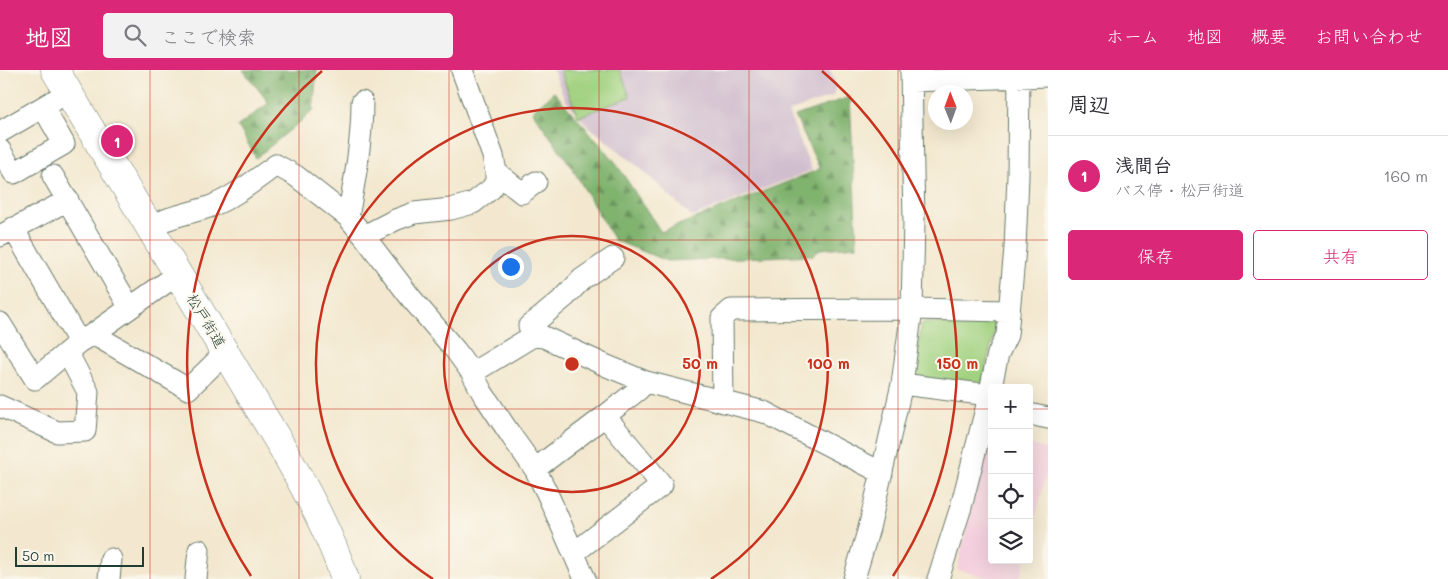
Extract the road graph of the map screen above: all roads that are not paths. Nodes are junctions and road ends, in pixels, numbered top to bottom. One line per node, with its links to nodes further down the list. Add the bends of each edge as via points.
1 (462, 70): 10 (street)
2 (1019, 74): 3 (street); 4 (street); 22 (street, via 1015,248)
3 (911, 75): 21 (street)
4 (1048, 76)
5 (61, 81): 7 (street); 15 (main road, 松戸街道)
6 (362, 102): 14 (street, via 356,172)
7 (43, 107): 8 (street); 9 (street, via 64,144 14,173)
8 (0, 132)
9 (0, 150)
10 (496, 172): 12 (street, via 522,193); 17 (street, via 496,182 491,189 473,203 414,213)
11 (54, 176): 13 (street)
12 (536, 182)
13 (68, 200): 16 (street); 20 (street)
14 (348, 217): 15 (street, via 296,176 276,165 223,200); 17 (street)
15 (150, 227): 19 (main road, 松戸街道)
16 (7, 232): 25 (street)
17 (364, 236): 27 (street)
18 (613, 258): 24 (street, via 582,279 529,326)
19 (178, 274): 20 (street); 26 (main road, 松戸街道)
20 (130, 308): 25 (street)
21 (912, 309): 22 (street); 29 (street); 31 (street, via 731,310 722,318)
22 (1008, 311): 30 (street, via 1007,334 998,354)
23 (0, 323): 25 (street, via 35,378)
24 (533, 336): 27 (street); 28 (street, via 544,337)
25 (80, 343): 26 (street, via 188,389); 33 (street, via 88,392 85,431 57,432)
26 (225, 353): 44 (main road, 松戸街道, via 306,490)
27 (472, 373): 38 (street)
28 (646, 382): 31 (street); 36 (street)
29 (902, 384): 32 (street); 39 (street)
30 (992, 384)
31 (723, 402): 39 (street, via 764,412)
32 (988, 402)
33 (0, 406)
34 (988, 406): 46 (street)
35 (1033, 415): 37 (street)
36 (605, 416): 38 (street); 41 (street, via 662,485)
37 (1048, 418)
38 (535, 469): 41 (street)
39 (882, 473): 45 (street)
40 (199, 550): 43 (street)
41 (574, 553): 42 (street)
42 (581, 578)
43 (196, 579)
44 (345, 579)
45 (854, 579)
46 (938, 579)

